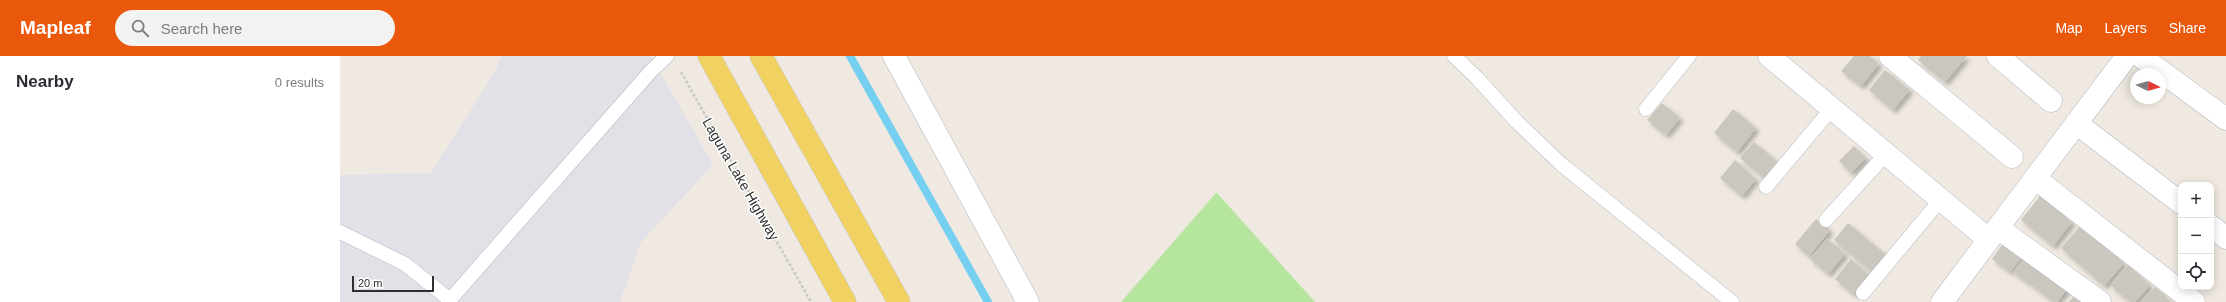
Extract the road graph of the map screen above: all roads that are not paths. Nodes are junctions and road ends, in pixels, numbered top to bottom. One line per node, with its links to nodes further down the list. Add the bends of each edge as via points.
1 (667, 56): 29 (lane)
2 (709, 56): 30 (main road)
3 (761, 56): 31 (main road)
4 (894, 56): 32 (street)
5 (1454, 56): 33 (lane, via 1561,164)
6 (1689, 56): 14 (lane)
7 (1769, 56): 13 (street)
8 (1890, 56): 18 (street)
9 (1998, 56): 12 (street)
10 (2127, 56): 16 (street)
11 (2140, 56): 15 (street)
12 (2051, 100)
13 (1832, 108): 17 (street); 20 (lane)
14 (1646, 109)
15 (2226, 118)
16 (2076, 124): 19 (street); 22 (street)
17 (1886, 154): 21 (street); 23 (lane)
18 (2012, 157)
19 (2036, 179): 26 (street); 36 (street)
20 (1766, 187)
21 (1942, 198): 26 (street); 28 (lane)
22 (2178, 201)
23 (1826, 220)
24 (2214, 228): 27 (street)
25 (340, 232): 29 (lane, via 405,264)
26 (1993, 233): 34 (street); 35 (street)
27 (2226, 238)
28 (1863, 293)
29 (449, 301)
30 (845, 302)
31 (899, 302)
32 (1028, 302)
33 (1732, 302)
34 (1942, 302)
35 (2100, 302)
36 (2194, 302)

